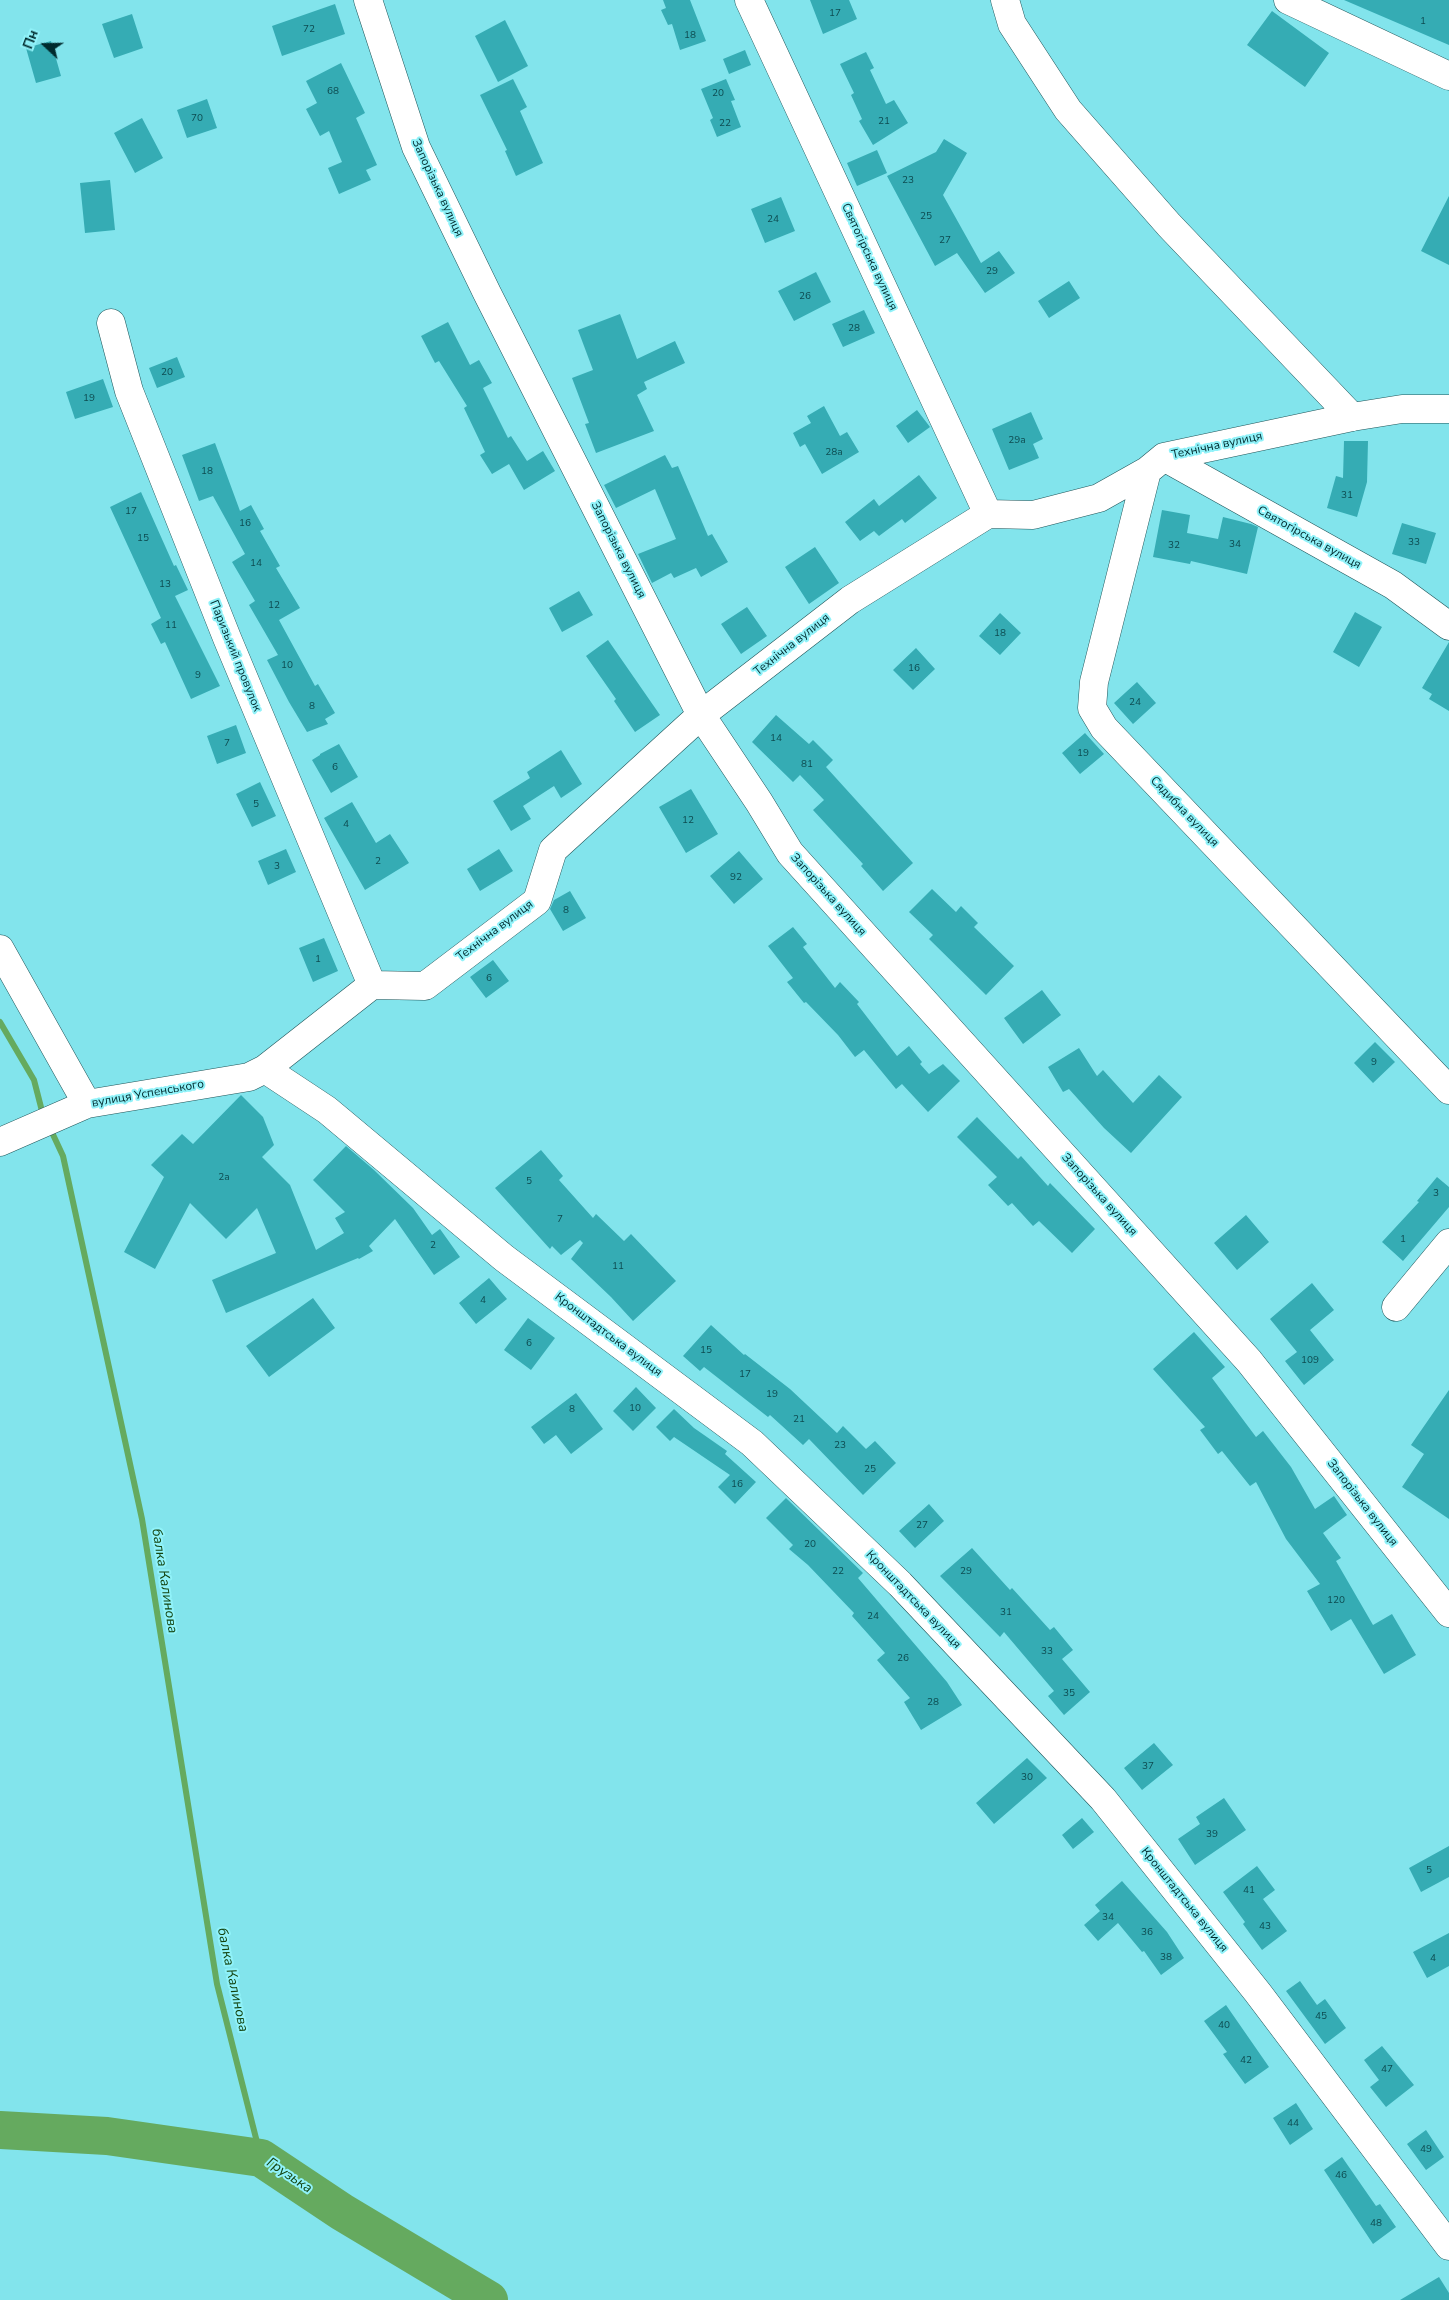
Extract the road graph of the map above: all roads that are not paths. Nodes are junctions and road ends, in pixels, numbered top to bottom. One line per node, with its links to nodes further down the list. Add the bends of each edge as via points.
1 (368, 0): 12 (street, Запорізька вулиця, via 416,147)
2 (749, 0): 10 (street, Святогірська вулиця)
3 (1005, 0): 8 (street, via 1012,24 1068,110 1169,225)
4 (1288, 0): 5 (street)
5 (1449, 76)
6 (111, 323): 14 (street, Паризький провулок, via 129,391 227,638)
7 (1449, 409): 8 (street, Технічна вулиця, via 1402,409)
8 (1352, 417): 9 (street, Технічна вулиця)
9 (1156, 464): 10 (street, Технічна вулиця, via 1099,498 1033,515); 11 (street, Святогірська вулиця, via 1393,585); 16 (street, Сядибна вулиця, via 1094,682 1092,708 1104,728)
10 (988, 514): 12 (street, Технічна вулиця, via 850,600)
11 (1449, 626)
12 (701, 715): 14 (street, Технічна вулиця, via 553,850 536,901 425,986); 21 (street, Запорізька вулиця, via 790,853 1249,1361)
13 (0, 949): 17 (street)
14 (372, 985): 15 (street)
15 (257, 1073): 17 (street, вулиця Успенського); 22 (street, Кронштадтська вулиця, via 327,1110 504,1258 752,1443 900,1584 1103,1799 1258,1993)
16 (1449, 1090)
17 (87, 1104): 18 (street, вулиця Успенського)
18 (0, 1142)
19 (1449, 1243): 20 (street)
20 (1396, 1307)
21 (1448, 1610)
22 (1449, 2246)

